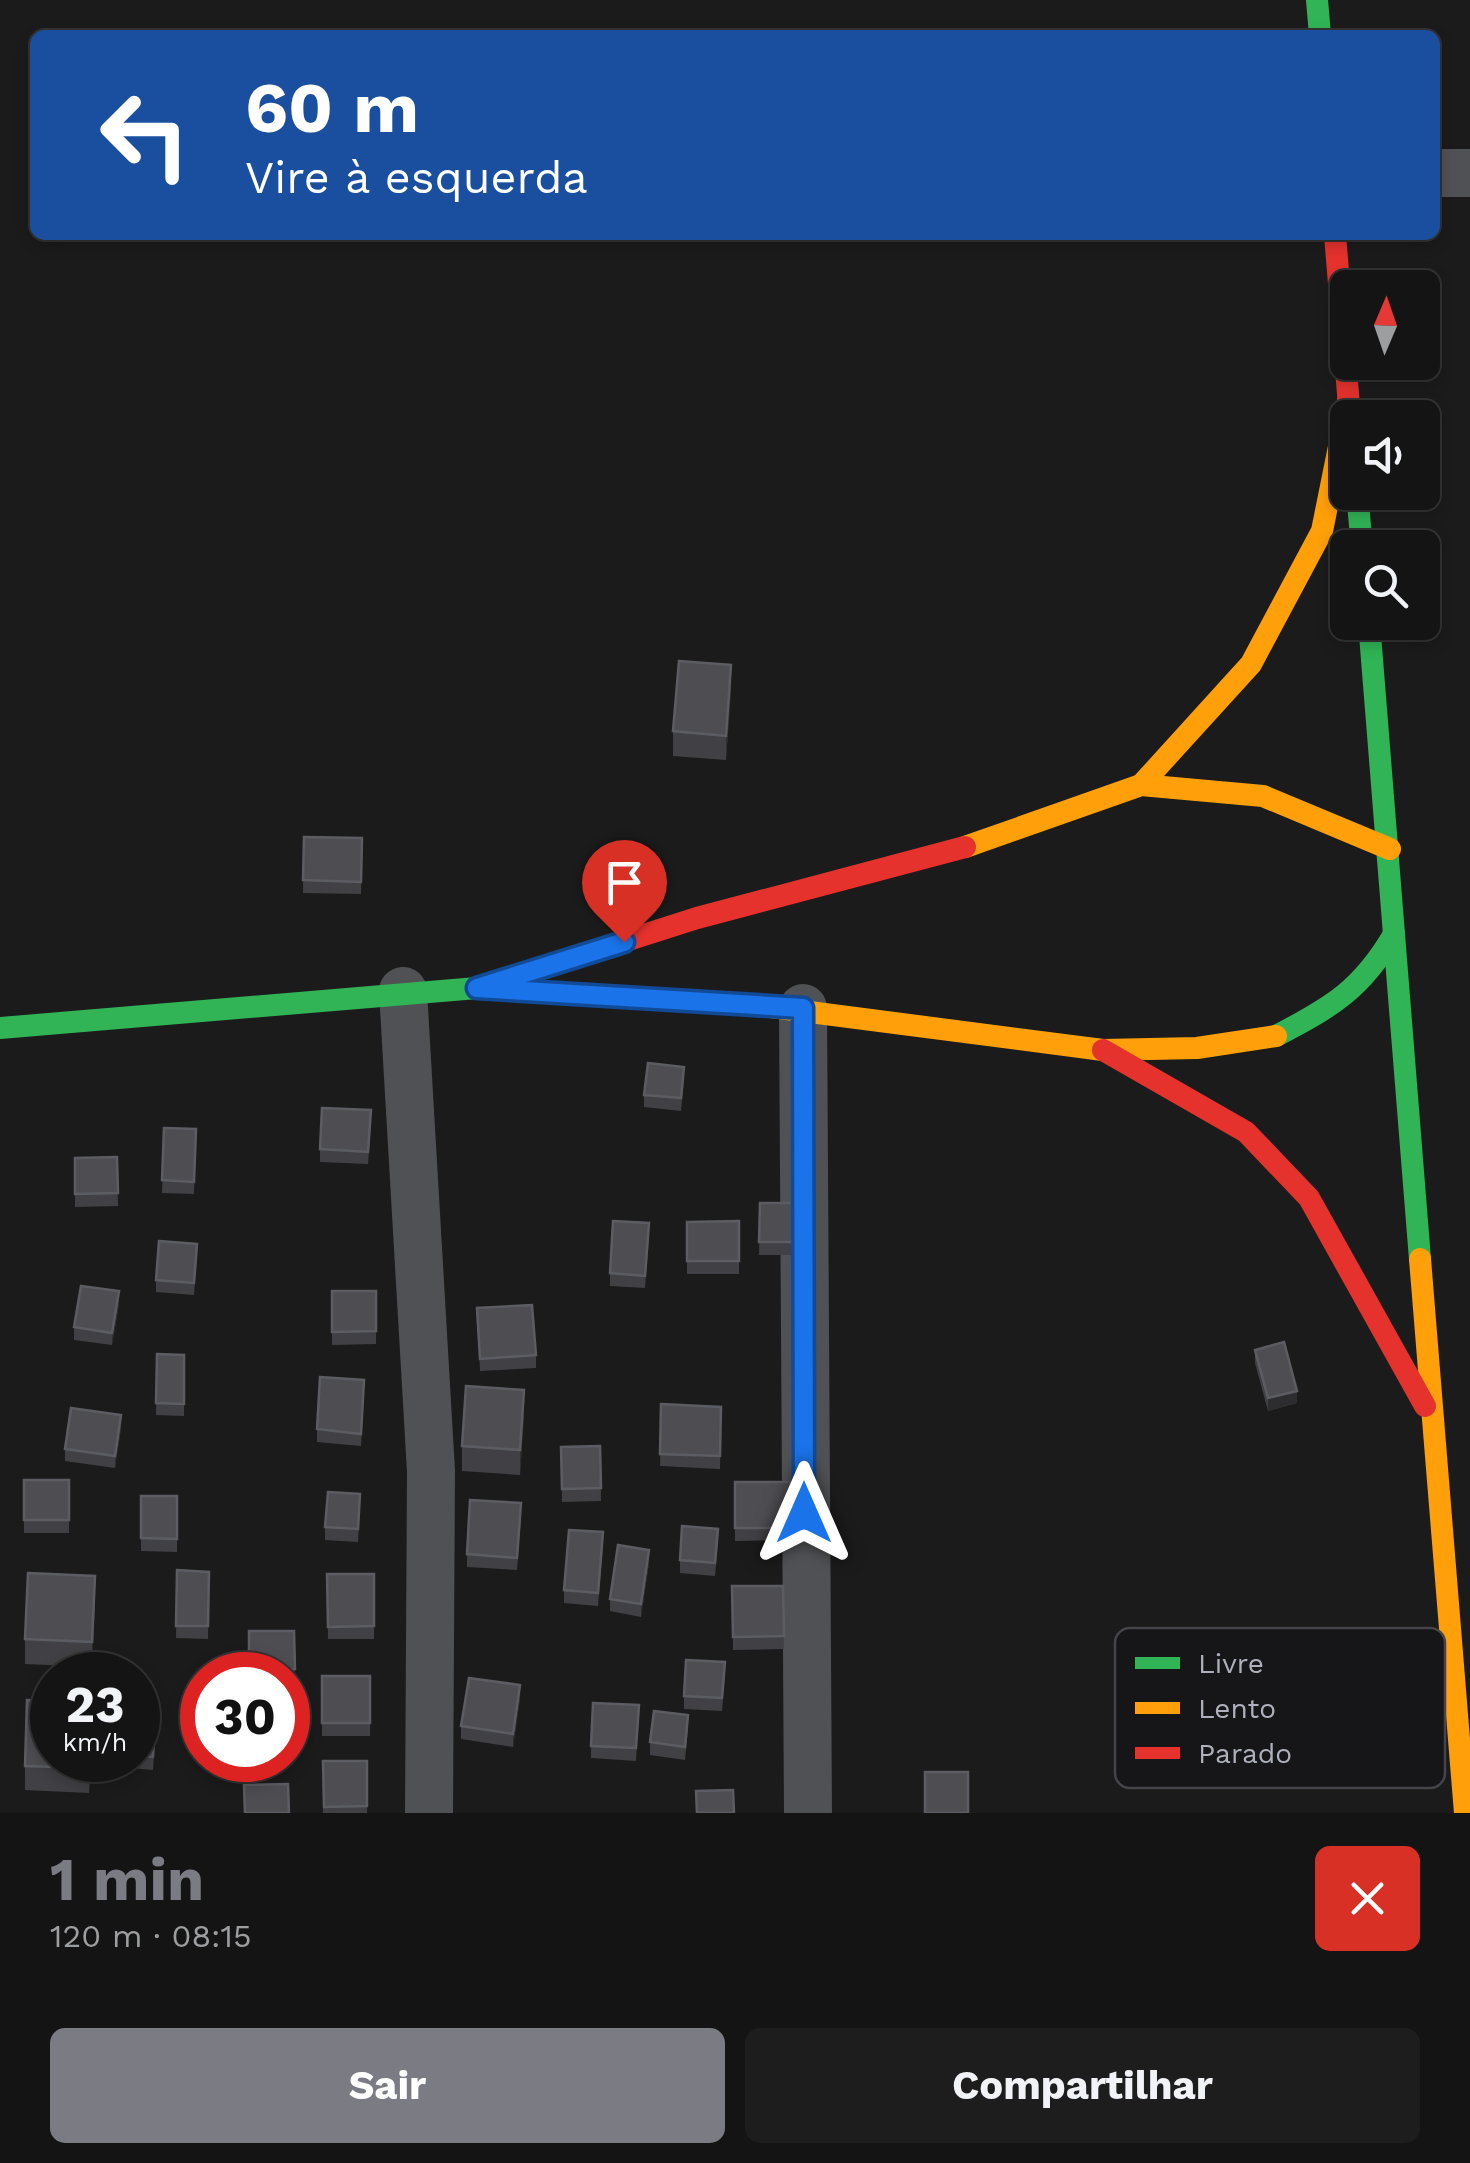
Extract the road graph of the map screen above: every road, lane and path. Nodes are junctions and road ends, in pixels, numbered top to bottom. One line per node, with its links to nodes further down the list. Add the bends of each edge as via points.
1 (1317, 0): 2 (main road)
2 (1320, 30)
3 (1440, 173): 4 (street)
4 (1470, 173)
5 (1335, 240): 6 (main road)
6 (1348, 400)
7 (1330, 495): 9 (main road, via 1322,531 1250,664)
8 (1371, 640): 10 (main road)
9 (1141, 786): 10 (main road, via 1263,796); 12 (main road, via 971,846 697,918)
10 (1390, 850): 11 (main road)
11 (1394, 934): 16 (main road, via 1372,972 1335,1005 1276,1036 1197,1048); 17 (main road)
12 (477, 988): 13 (main road); 14 (main road)
13 (403, 991): 15 (main road); 18 (street, via 431,1471)
14 (803, 1008): 16 (main road); 19 (street)
15 (0, 1028)
16 (1103, 1050): 17 (main road, via 1246,1132 1310,1198)
17 (1436, 1426): 20 (main road)
18 (429, 1813)
19 (808, 1813)
20 (1466, 1813)

